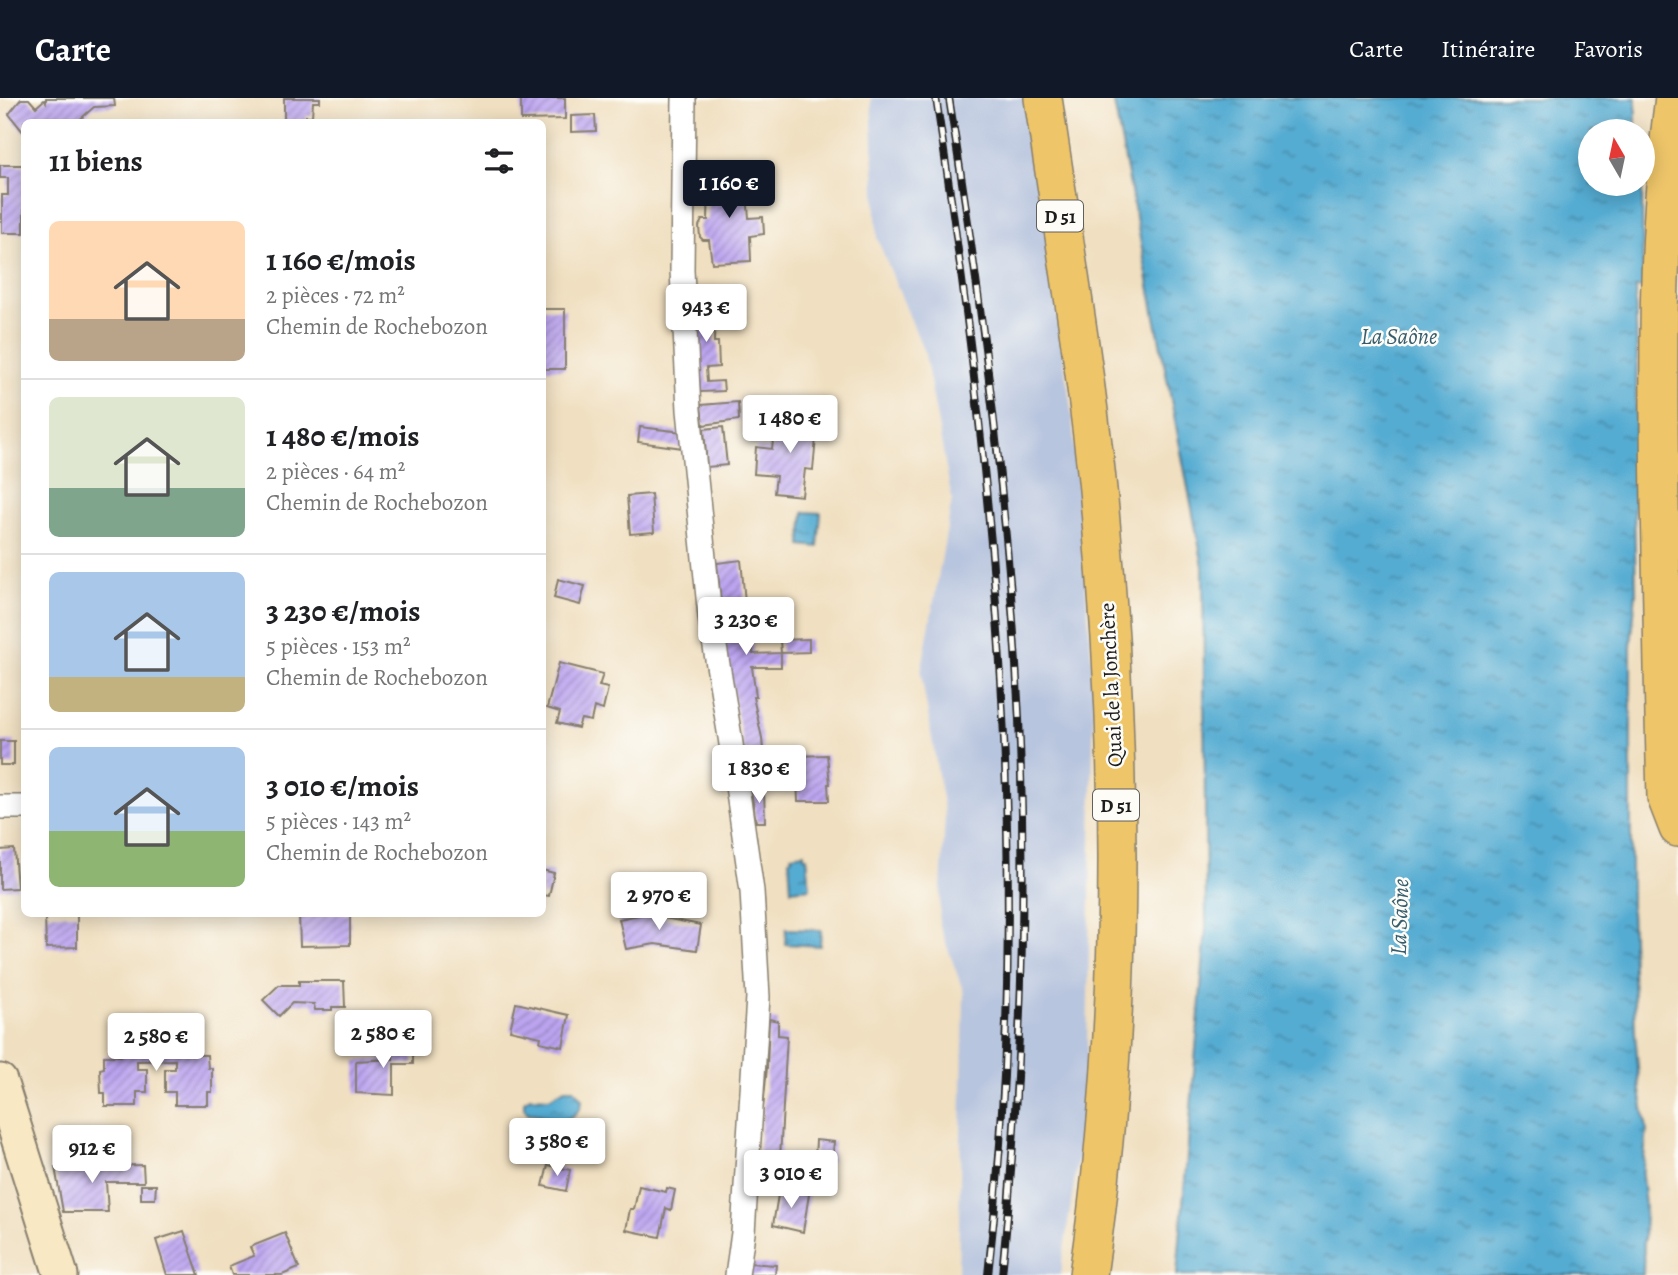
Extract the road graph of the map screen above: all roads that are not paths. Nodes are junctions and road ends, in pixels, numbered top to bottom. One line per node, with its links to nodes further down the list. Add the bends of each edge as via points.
1 (684, 98): 11 (street, via 682,270 689,410 710,617 752,891 758,997)
2 (1043, 98): 12 (main road, Quai de la Jonchère / D 51, via 1100,509 1114,688 1118,864 1112,1043)
3 (1674, 98): 8 (main road, via 1662,222 1658,398 1666,797)
4 (1678, 218): 5 (main road)
5 (1678, 518)
6 (0, 807): 7 (street)
7 (21, 807)
8 (1678, 828)
9 (0, 1081): 10 (street)
10 (61, 1275)
11 (737, 1275)
12 (1088, 1275)

